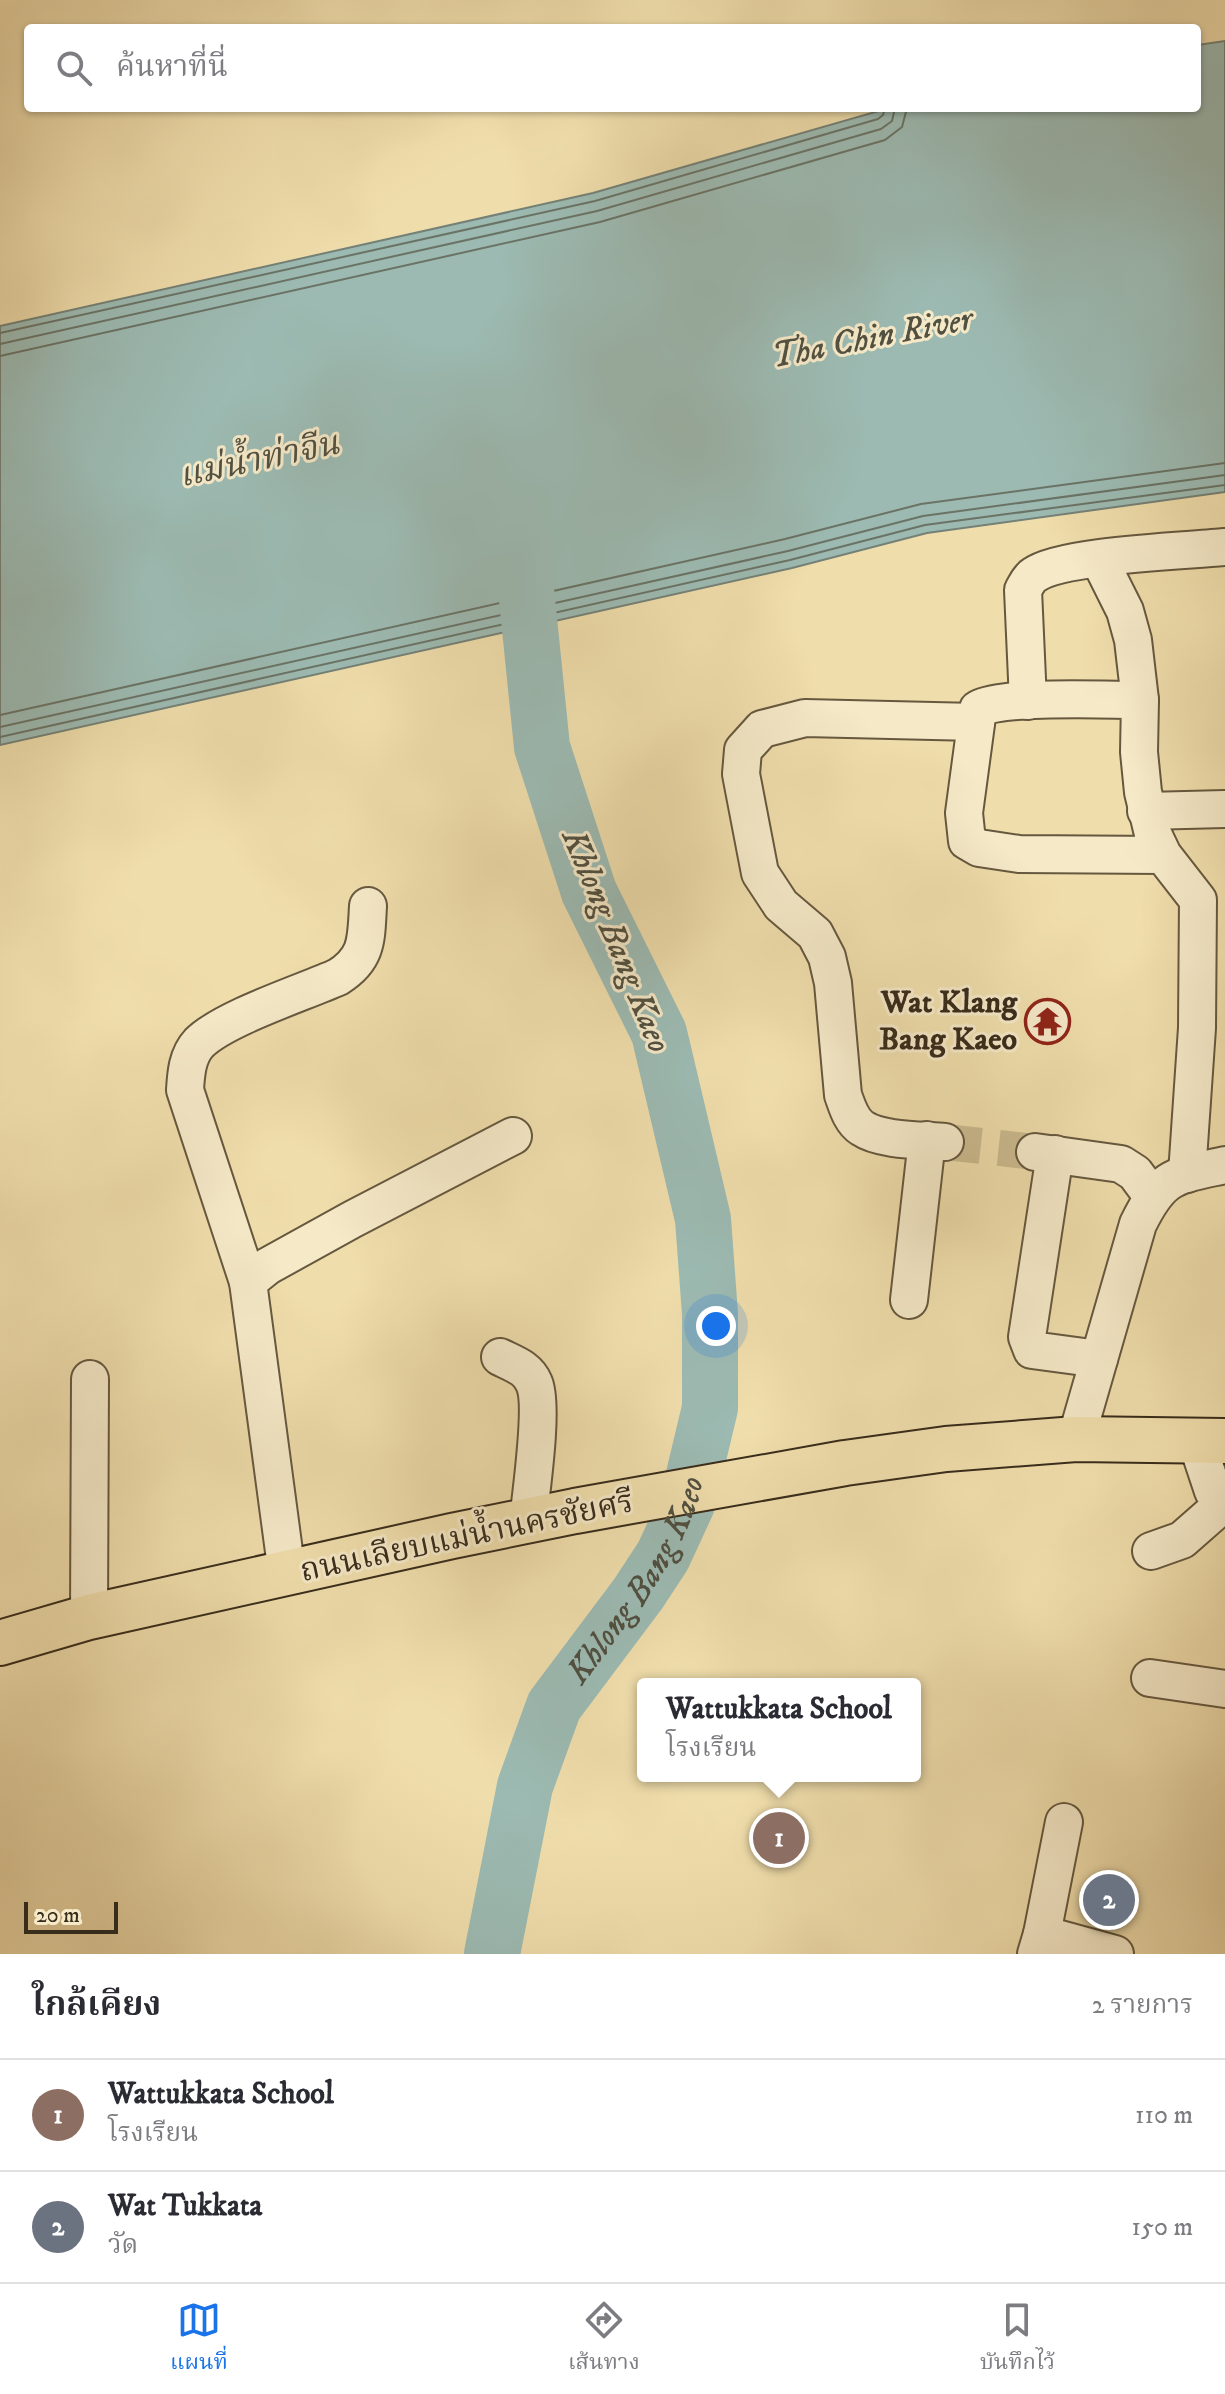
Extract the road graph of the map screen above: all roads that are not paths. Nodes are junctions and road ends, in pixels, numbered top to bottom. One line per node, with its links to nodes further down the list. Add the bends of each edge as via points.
1 (1225, 547): 2 (street)
2 (1099, 559): 3 (street, via 1125,611); 4 (street, via 1047,569 1031,576 1023,590)
3 (1140, 700): 4 (street); 7 (street)
4 (1028, 701): 5 (street, via 989,704 978,709)
5 (976, 722): 8 (street, via 964,813 967,841 1019,854); 15 (street, via 805,718 762,729 743,750 741,774 760,873 781,905 815,934 827,957 849,1112 860,1127 879,1135 936,1141)
6 (1225, 809): 7 (street)
7 (1146, 811): 8 (street)
8 (1163, 855): 12 (street, via 1198,900 1197,1028)
9 (368, 906): 14 (street, via 366,945 354,967 221,1027 197,1045 187,1065 185,1090)
10 (513, 1136): 14 (street, via 353,1219)
11 (1225, 1165): 12 (street)
12 (1187, 1174): 13 (street, via 1173,1178)
13 (1152, 1196): 17 (street, via 1138,1224); 17 (street, via 1121,1164 1045,1153 1027,1337 1032,1350)
14 (248, 1282): 24 (street)
15 (909, 1300)
16 (500, 1357): 22 (street, via 523,1368 534,1383 538,1406)
17 (1099, 1359): 19 (street)
18 (90, 1379): 25 (street)
19 (1076, 1439): 20 (main road, ถนนเลียบแม่น้ำนครชัยศรี); 22 (main road, ถนนเลียบแม่น้ำนครชัยศรี, via 845,1463)
20 (1211, 1440): 21 (street, via 1213,1491)
21 (1224, 1504): 23 (street, via 1182,1540)
22 (528, 1521): 24 (main road, ถนนเลียบแม่น้ำนครชัยศรี)
23 (1151, 1551)
24 (287, 1574): 25 (main road, ถนนเลียบแม่น้ำนครชัยศรี)
25 (89, 1617): 26 (main road, ถนนเลียบแม่น้ำนครชัยศรี)
26 (0, 1643)
27 (1150, 1678): 28 (street)
28 (1225, 1689)
29 (1064, 1822): 30 (street)
30 (1039, 1944): 31 (street)
31 (1115, 1954)

